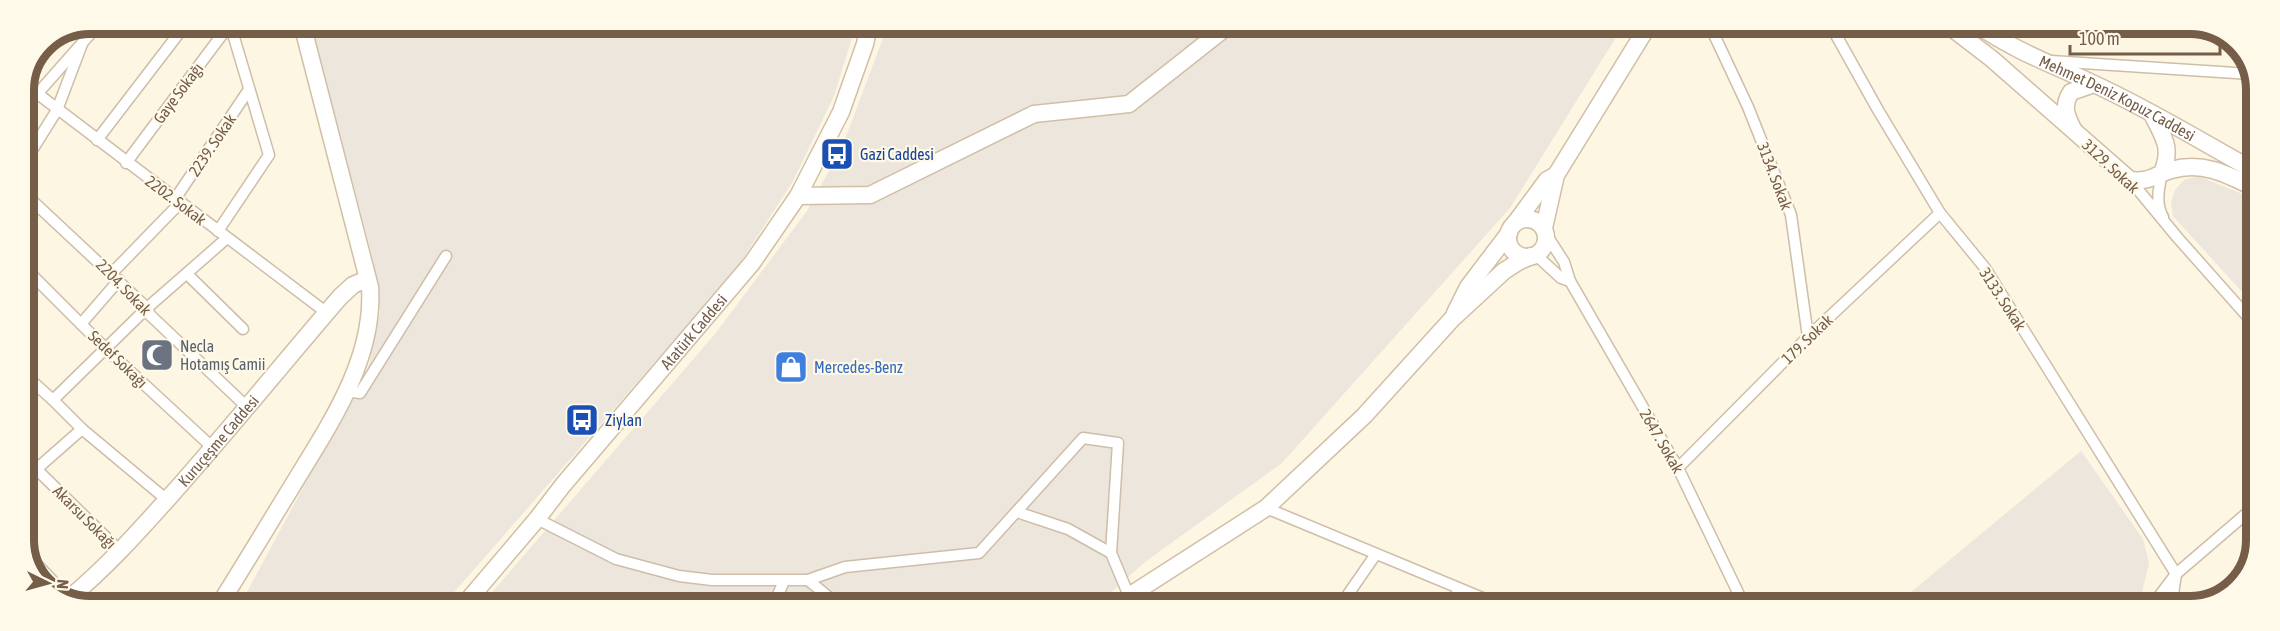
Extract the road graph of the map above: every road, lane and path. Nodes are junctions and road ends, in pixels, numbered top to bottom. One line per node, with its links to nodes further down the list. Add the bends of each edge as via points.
1 (90, 34): 13 (street)
2 (178, 34): 23 (street)
3 (222, 34): 25 (street, Gaye Sokağı)
4 (233, 34): 18 (street)
5 (305, 34): 45 (street)
6 (867, 34): 31 (street, Atatürk Caddesi, via 841,112)
7 (1218, 34): 31 (street, via 1129,104 1034,114 870,195)
8 (1643, 34): 28 (street)
9 (1714, 34): 53 (street, 3134. Sokak, via 1791,215)
10 (1835, 34): 34 (street, 3133. Sokak)
11 (1959, 34): 22 (street, 3129. Sokak)
12 (1990, 34): 14 (street, Mehmet Deniz Kopuz Caddesi)
13 (82, 44): 19 (street); 20 (street)
14 (2038, 60): 15 (street); 16 (street, Mehmet Deniz Kopuz Caddesi)
15 (2242, 73)
16 (2094, 84): 21 (street, Mehmet Deniz Kopuz Caddesi); 22 (street, via 2070,92 2066,99 2065,111)
17 (34, 90): 19 (street, 2202. Sokak)
18 (248, 91): 32 (street, 2239. Sokak); 36 (street, via 269,154)
19 (38, 93): 20 (street, 2202. Sokak)
20 (57, 110): 23 (street, 2202. Sokak); 24 (street)
21 (2152, 114): 26 (street, Mehmet Deniz Kopuz Caddesi); 27 (street, via 2168,152)
22 (2073, 129): 29 (street, 3129. Sokak)
23 (97, 140): 25 (street, 2202. Sokak)
24 (34, 147)
25 (126, 162): 32 (street, 2202. Sokak)
26 (2245, 166)
27 (2162, 173): 29 (street, via 2145,181); 30 (street, via 2201,166); 38 (street, via 2160,211)
28 (1556, 175): 35 (street, via 1547,180); 37 (street)
29 (2130, 180): 38 (street, 3129. Sokak)
30 (2245, 183)
31 (798, 196): 67 (street, Atatürk Caddesi, via 752,262)
32 (178, 201): 36 (street, 2202. Sokak); 43 (street, 2239. Sokak)
33 (34, 202): 43 (street, 2204. Sokak)
34 (1940, 213): 53 (street, 179. Sokak); 71 (street, 3133. Sokak, via 1984,268)
35 (1513, 228): 37 (street, via 1522,219 1535,220); 40 (street, via 1509,240 1514,252); 50 (street, via 1468,287)
36 (218, 231): 39 (street, 2202. Sokak)
37 (1545, 231): 40 (street, via 1544,246); 46 (street, 2647. Sokak, via 1564,262)
38 (2177, 237): 49 (street, 3129. Sokak)
39 (227, 238): 42 (street); 48 (street, 2202. Sokak)
40 (1534, 255): 46 (street); 50 (street, via 1504,271)
41 (446, 256): 56 (street, via 360,393)
42 (187, 274): 47 (street); 52 (street)
43 (115, 276): 47 (street, 2204. Sokak); 51 (street, 2239. Sokak)
44 (34, 277): 51 (street, Sedef Sokağı)
45 (368, 279): 48 (street, Kuruçeşme Caddesi, via 353,285); 56 (street, via 365,342)
46 (1570, 281): 61 (street, 2647. Sokak)
47 (147, 308): 54 (street); 58 (street, 2204. Sokak)
48 (327, 313): 58 (street, Kuruçeşme Caddesi)
49 (2246, 314)
50 (1452, 319): 64 (street, via 1364,416)
51 (81, 324): 54 (street, Sedef Sokağı)
52 (243, 329)
53 (1808, 337): 61 (street, 179. Sokak)
54 (106, 349): 57 (street); 60 (street, Sedef Sokağı)
55 (35, 384): 57 (street)
56 (345, 391): 76 (street, via 315,448)
57 (53, 400): 59 (street)
58 (248, 408): 60 (street, Kuruçeşme Caddesi)
59 (82, 429): 62 (street); 63 (street)
60 (213, 448): 63 (street, Kuruçeşme Caddesi)
61 (1678, 468): 85 (street, 2647. Sokak)
62 (37, 469): 68 (street, Akarsu Sokağı)
63 (167, 500): 68 (street, Kuruçeşme Caddesi)
64 (1266, 508): 70 (street); 81 (street)
65 (1017, 512): 69 (street, via 1068,529); 69 (street, via 1083,438 1118,443); 72 (street, via 979,553 845,567)
66 (2246, 514): 71 (street)
67 (537, 519): 73 (street, via 616,559 679,576); 77 (street, Atatürk Caddesi)
68 (121, 552): 75 (street, Kuruçeşme Caddesi)
69 (1111, 553): 80 (street)
70 (1376, 554): 74 (street); 82 (street)
71 (2175, 574): 86 (street); 87 (street)
72 (808, 580): 73 (street); 79 (street)
73 (784, 581): 78 (street)
74 (1460, 589): 83 (street); 84 (street)
75 (74, 594)
76 (224, 597)
77 (471, 597)
78 (777, 597)
79 (829, 597)
80 (1124, 597)
81 (1131, 597)
82 (1346, 597)
83 (1455, 597)
84 (1480, 597)
85 (1740, 597)
86 (2158, 597)
87 (2172, 597)

